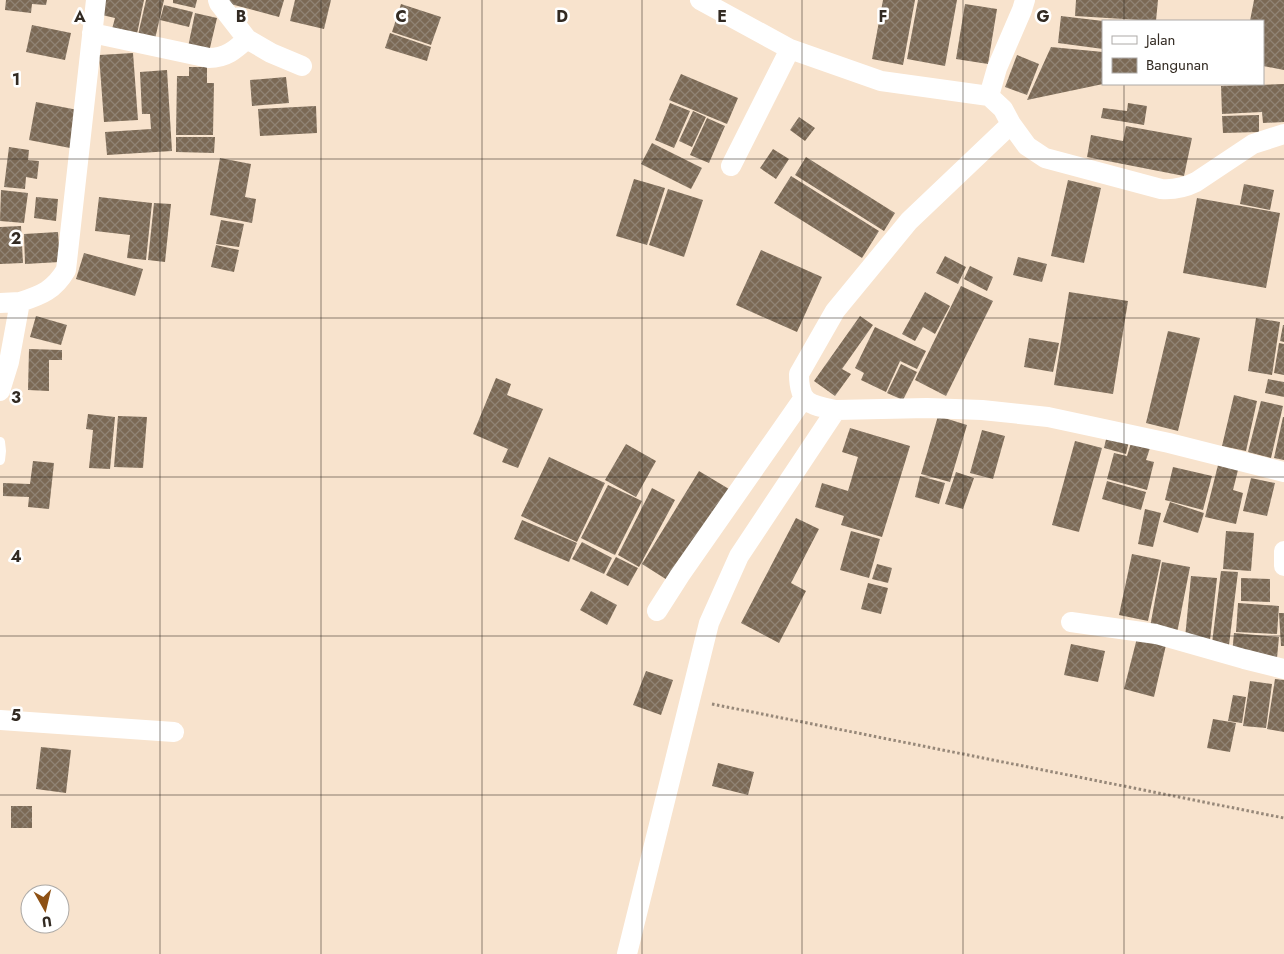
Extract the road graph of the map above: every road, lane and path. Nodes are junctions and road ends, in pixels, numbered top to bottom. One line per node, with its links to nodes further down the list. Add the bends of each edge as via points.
1 (96, 0): 5 (street)
2 (218, 0): 6 (street)
3 (700, 0): 7 (street)
4 (1025, 0): 9 (street)
5 (92, 33): 6 (street, via 209,58 220,58 232,52); 13 (street, via 66,270 58,283 48,290)
6 (247, 39): 8 (street)
7 (790, 49): 9 (street, via 881,81); 12 (street)
8 (302, 66)
9 (989, 96): 10 (street, via 1003,109)
10 (1011, 124): 11 (street, via 1027,146 1045,158 1174,190 1196,182 1253,144); 16 (street, via 909,221 835,311 799,374)
11 (1284, 134)
12 (731, 166)
13 (20, 302): 14 (street); 15 (street)
14 (0, 303)
15 (0, 392)
16 (803, 399): 17 (street, via 815,406); 23 (street)
17 (836, 410): 20 (street, via 927,408 1048,417); 26 (street, via 739,556 709,623)
18 (0, 442): 19 (lane)
19 (0, 460)
20 (1284, 472)
21 (1284, 551): 22 (street)
22 (1284, 566)
23 (657, 611)
24 (1071, 622): 25 (street, via 1156,634)
25 (1284, 669)
26 (689, 700): 29 (path); 30 (street)
27 (0, 720): 28 (street)
28 (174, 732)
29 (1284, 818)
30 (627, 954)

